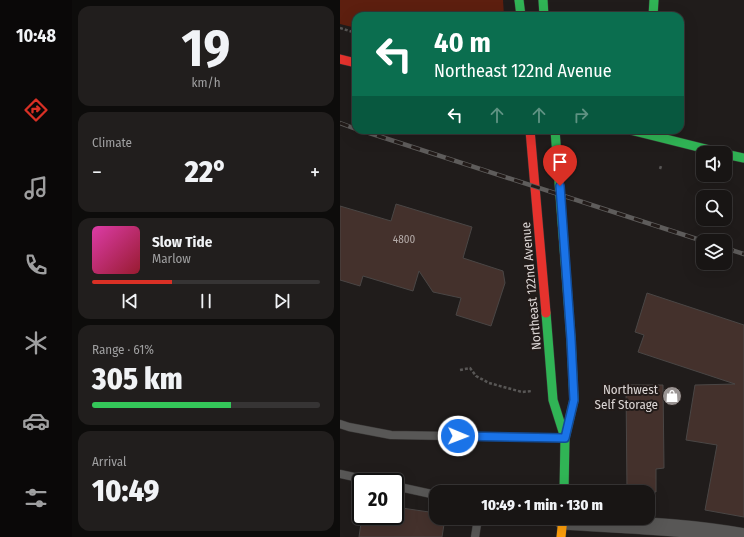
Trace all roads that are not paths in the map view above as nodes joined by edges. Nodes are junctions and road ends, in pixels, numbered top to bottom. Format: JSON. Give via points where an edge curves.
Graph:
{"nodes":[{"id":1,"x":519,"y":0,"type":"edge"},
{"id":2,"x":543,"y":0,"type":"edge"},
{"id":3,"x":654,"y":0,"type":"edge"},
{"id":4,"x":520,"y":12,"type":"edge"},
{"id":5,"x":544,"y":12,"type":"edge"},
{"id":6,"x":653,"y":12,"type":"edge"},
{"id":7,"x":340,"y":59,"type":"edge"},
{"id":8,"x":352,"y":62,"type":"edge"},
{"id":9,"x":530,"y":134,"type":"edge"},
{"id":10,"x":555,"y":134,"type":"edge"},
{"id":11,"x":651,"y":134,"type":"edge"},
{"id":12,"x":696,"y":146,"type":"edge"},
{"id":13,"x":732,"y":155,"type":"edge"},
{"id":14,"x":744,"y":158,"type":"edge"},
{"id":15,"x":340,"y":424,"type":"edge"},
{"id":16,"x":565,"y":438,"type":"junction"},
{"id":17,"x":340,"y":474,"type":"edge"},
{"id":18,"x":352,"y":477,"type":"edge"},
{"id":19,"x":564,"y":485,"type":"edge"},
{"id":20,"x":404,"y":488,"type":"edge"},
{"id":21,"x":429,"y":493,"type":"edge"},
{"id":22,"x":477,"y":525,"type":"edge"},
{"id":23,"x":562,"y":525,"type":"edge"},
{"id":24,"x":667,"y":532,"type":"edge"},
{"id":25,"x":475,"y":537,"type":"edge"},
{"id":26,"x":744,"y":537,"type":"edge"}],
"edges":[{"from":1,"to":4,"type":"main road"},
{"from":2,"to":5,"type":"main road"},
{"from":3,"to":6,"type":"main road"},
{"from":7,"to":8,"type":"main road"},
{"from":9,"to":16,"type":"main road","name":"Northeast 122nd Avenue","via":[[553,400]]},
{"from":10,"to":16,"type":"main road","name":"Northeast 122nd Avenue","via":[[574,400]]},
{"from":11,"to":12,"type":"main road"},
{"from":13,"to":14,"type":"main road"},
{"from":15,"to":16,"type":"lane","via":[[391,435]]},
{"from":16,"to":19,"type":"main road","name":"Northeast 122nd Avenue"},
{"from":17,"to":18,"type":"lane"},
{"from":20,"to":21,"type":"lane"},
{"from":22,"to":25,"type":"lane"},
{"from":23,"to":24,"type":"street"},
{"from":24,"to":26,"type":"street","via":[[719,532]]}]}
